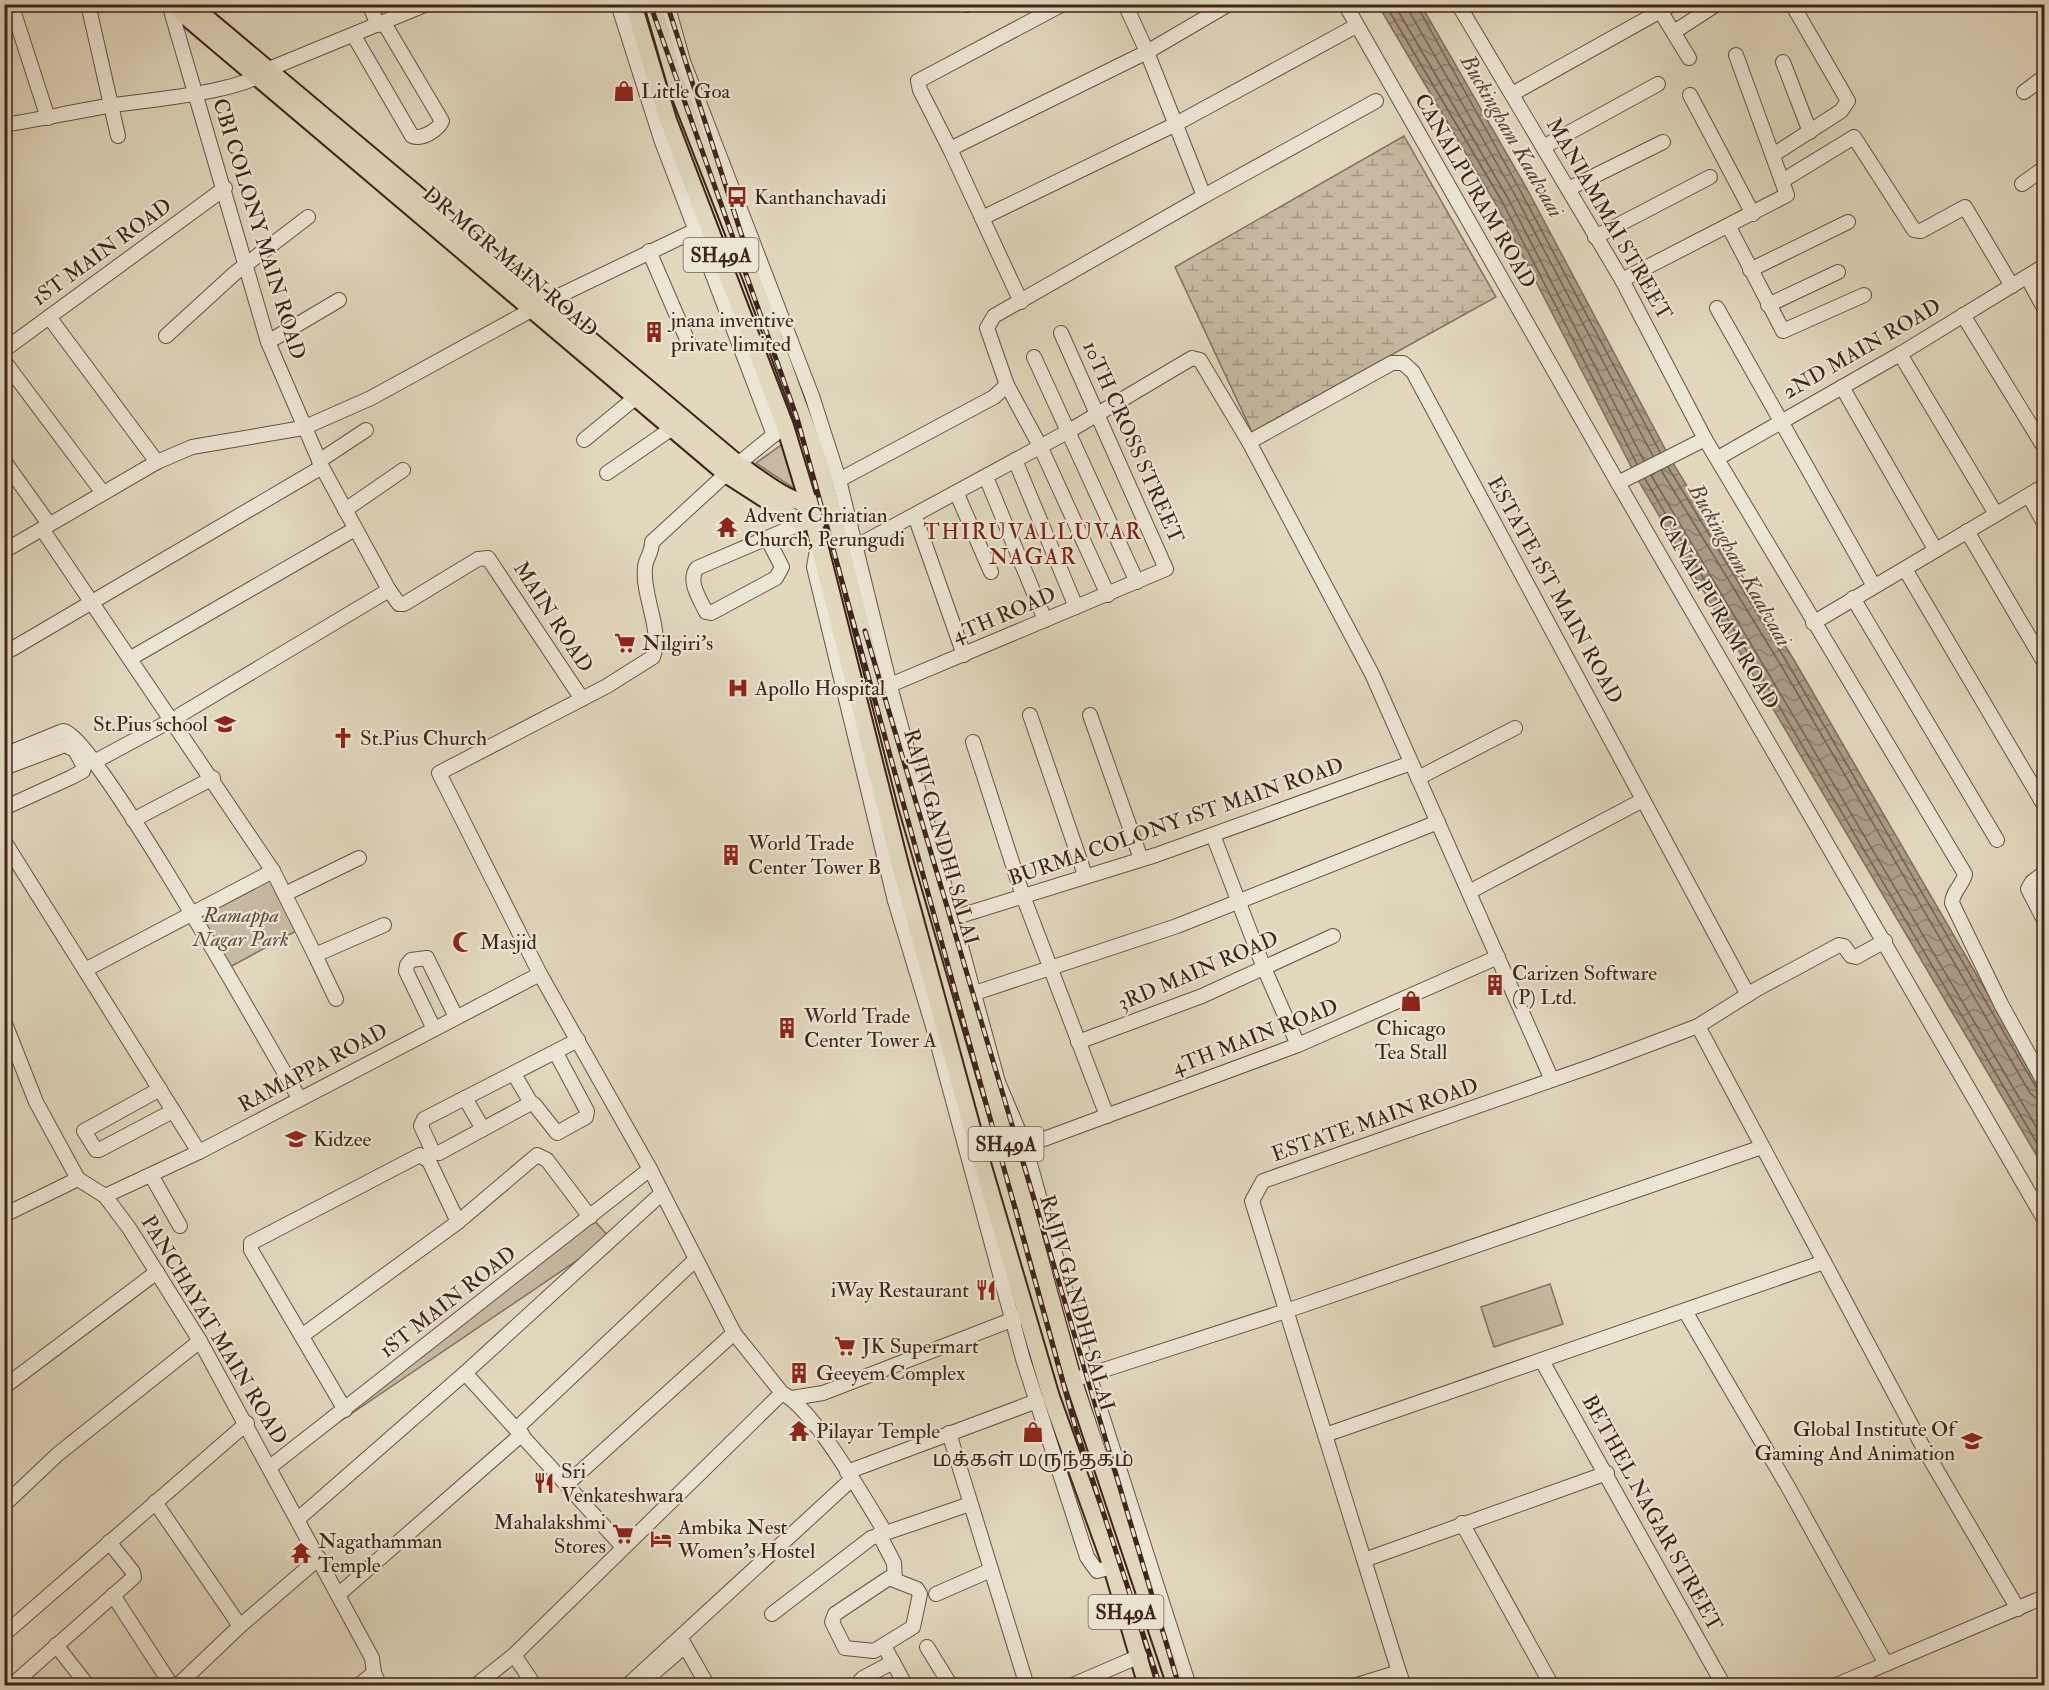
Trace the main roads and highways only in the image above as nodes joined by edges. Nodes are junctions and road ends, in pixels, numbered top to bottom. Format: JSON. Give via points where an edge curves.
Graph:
{"nodes":[{"id":1,"x":170,"y":4,"type":"edge"},
{"id":2,"x":190,"y":4,"type":"edge"},
{"id":3,"x":633,"y":4,"type":"edge"},
{"id":4,"x":653,"y":4,"type":"edge"},
{"id":5,"x":265,"y":74,"type":"junction"},
{"id":6,"x":539,"y":306,"type":"junction"},
{"id":7,"x":732,"y":469,"type":"junction"},
{"id":8,"x":832,"y":508,"type":"junction"},
{"id":9,"x":808,"y":516,"type":"junction"},
{"id":10,"x":967,"y":1014,"type":"junction"},
{"id":11,"x":943,"y":1021,"type":"junction"},
{"id":12,"x":1147,"y":1686,"type":"edge"},
{"id":13,"x":1176,"y":1686,"type":"edge"}],
"edges":[{"from":1,"to":5,"type":"main road","name":"DR MGR MAIN ROAD"},
{"from":2,"to":5,"type":"main road","name":"DR MGR MAIN ROAD"},
{"from":3,"to":9,"type":"main road","name":"RAJIV GANDHI SALAI","number":"SH49A","via":[[668,120]]},
{"from":4,"to":8,"type":"main road","name":"RAJIV GANDHI SALAI","number":"SH49A","via":[[678,87],[819,462]]},
{"from":5,"to":6,"type":"main road","name":"DR MGR MAIN ROAD","via":[[423,221]]},
{"from":6,"to":7,"type":"main road","name":"DR MGR MAIN ROAD"},
{"from":6,"to":7,"type":"main road","name":"DR MGR MAIN ROAD","via":[[671,429]]},
{"from":7,"to":9,"type":"main road","name":"DR MGR MAIN ROAD"},
{"from":8,"to":9,"type":"main road"},
{"from":8,"to":10,"type":"main road","name":"RAJIV GANDHI SALAI","number":"SH49A","via":[[884,688],[907,806]]},
{"from":9,"to":11,"type":"main road","name":"RAJIV GANDHI SALAI","number":"SH49A","via":[[819,539],[859,732]]},
{"from":10,"to":11,"type":"main road"},
{"from":10,"to":13,"type":"main road","name":"RAJIV GANDHI SALAI","number":"SH49A","via":[[990,1075],[1025,1204]]},
{"from":11,"to":12,"type":"main road","name":"RAJIV GANDHI SALAI","number":"SH49A","via":[[1019,1317],[1112,1567]]}]}
